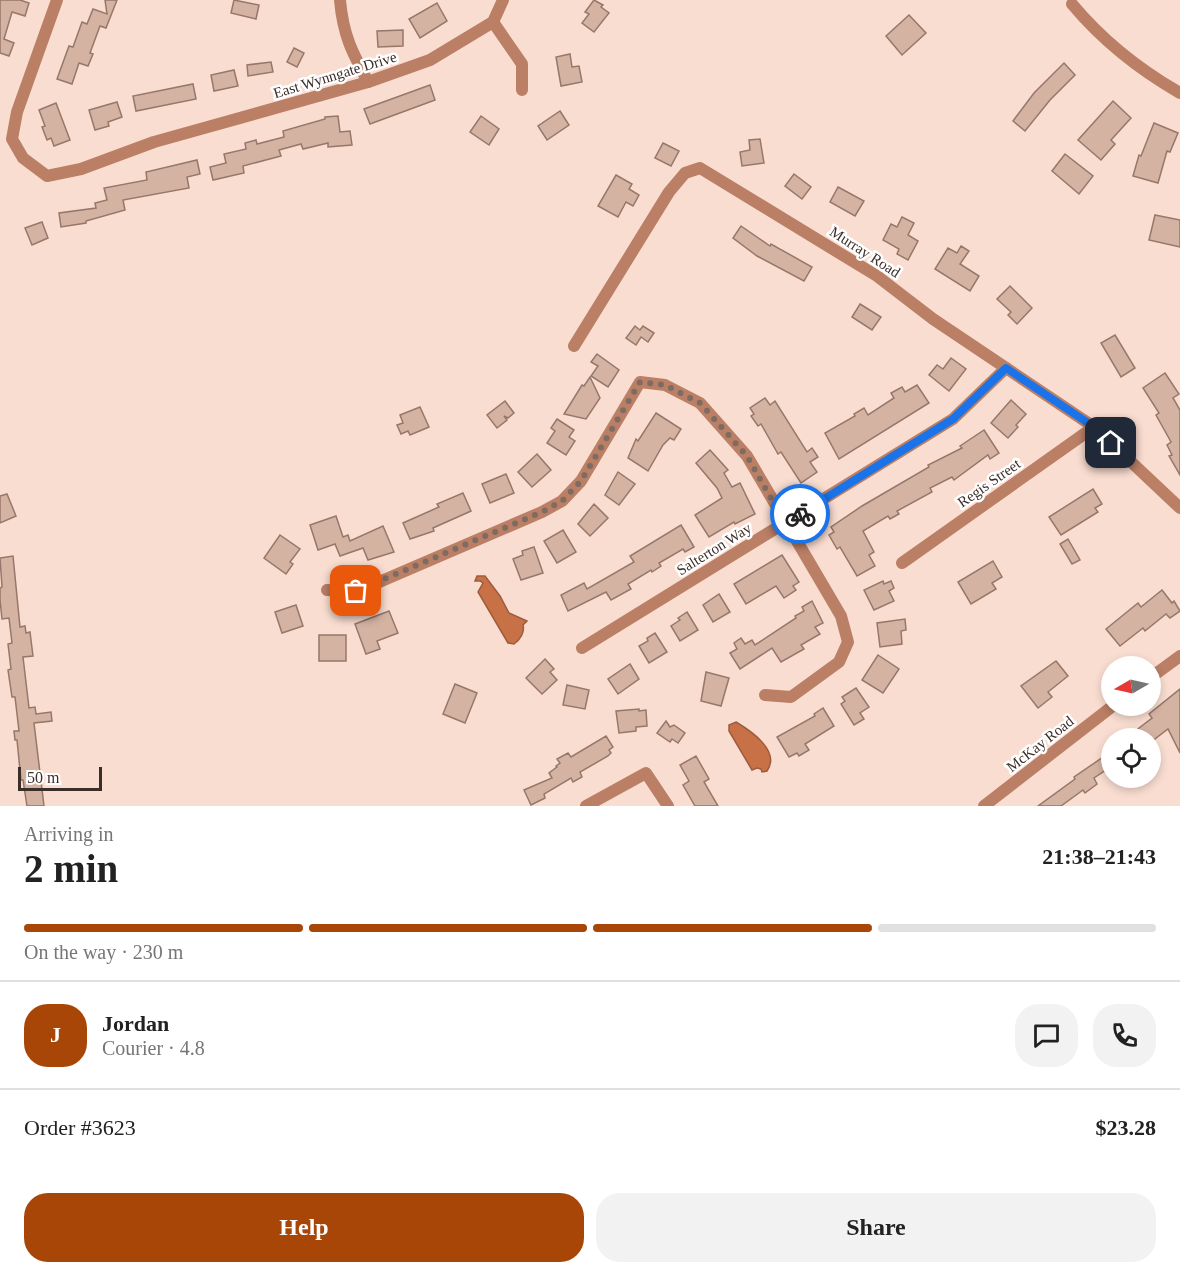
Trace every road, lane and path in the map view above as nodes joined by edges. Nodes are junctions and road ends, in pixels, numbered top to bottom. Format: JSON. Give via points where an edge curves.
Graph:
{"nodes":[{"id":1,"x":57,"y":0,"type":"edge"},
{"id":2,"x":340,"y":0,"type":"edge"},
{"id":3,"x":503,"y":0,"type":"edge"},
{"id":4,"x":1072,"y":4,"type":"dead end"},
{"id":5,"x":493,"y":22,"type":"junction"},
{"id":6,"x":368,"y":82,"type":"junction"},
{"id":7,"x":522,"y":90,"type":"dead end"},
{"id":8,"x":1180,"y":93,"type":"edge"},
{"id":9,"x":574,"y":346,"type":"dead end"},
{"id":10,"x":1006,"y":368,"type":"junction"},
{"id":11,"x":1094,"y":427,"type":"junction"},
{"id":12,"x":1180,"y":507,"type":"edge"},
{"id":13,"x":785,"y":523,"type":"junction"},
{"id":14,"x":902,"y":563,"type":"dead end"},
{"id":15,"x":327,"y":590,"type":"dead end"},
{"id":16,"x":582,"y":648,"type":"dead end"},
{"id":17,"x":1180,"y":656,"type":"edge"},
{"id":18,"x":1161,"y":670,"type":"edge"},
{"id":19,"x":765,"y":695,"type":"dead end"},
{"id":20,"x":1101,"y":715,"type":"edge"},
{"id":21,"x":586,"y":806,"type":"edge"},
{"id":22,"x":668,"y":806,"type":"edge"},
{"id":23,"x":984,"y":806,"type":"edge"}],
"edges":[{"from":1,"to":6,"type":"street","name":"East Wynngate Drive","via":[[16,112],[12,140],[22,158],[47,176]]},
{"from":2,"to":6,"type":"street","via":[[348,46]]},
{"from":3,"to":5,"type":"street"},
{"from":4,"to":8,"type":"street","via":[[1115,47]]},
{"from":5,"to":6,"type":"street","name":"East Wynngate Drive","via":[[430,60]]},
{"from":5,"to":7,"type":"street","via":[[522,64]]},
{"from":9,"to":10,"type":"street","name":"Murray Road","via":[[669,192],[685,173],[700,168],[877,276]]},
{"from":10,"to":11,"type":"street","name":"Murray Road"},
{"from":10,"to":13,"type":"street","name":"Salterton Way","via":[[953,419]]},
{"from":11,"to":12,"type":"street","name":"Murray Road"},
{"from":11,"to":14,"type":"street","name":"Regis Street"},
{"from":13,"to":15,"type":"street","via":[[747,456],[700,403],[665,385],[640,382],[581,481],[562,501],[356,591]]},
{"from":13,"to":16,"type":"street","name":"Salterton Way"},
{"from":13,"to":19,"type":"street","via":[[841,616],[848,642],[839,662],[791,697]]},
{"from":17,"to":18,"type":"street"},
{"from":20,"to":23,"type":"street","name":"McKay Road"},
{"from":21,"to":22,"type":"street","via":[[646,773]]}]}
